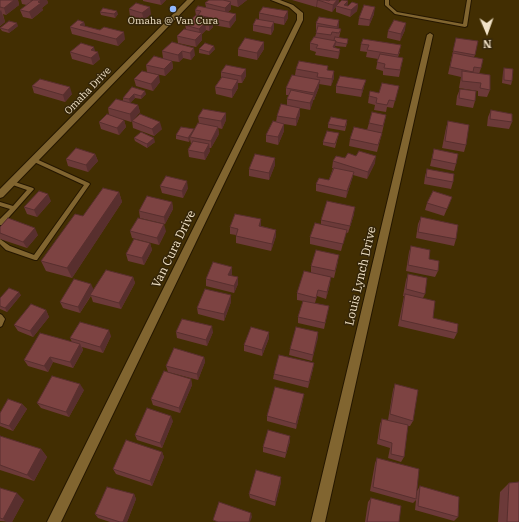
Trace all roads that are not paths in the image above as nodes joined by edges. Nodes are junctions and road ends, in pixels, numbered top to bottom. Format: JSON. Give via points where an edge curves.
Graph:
{"nodes":[{"id":1,"x":191,"y":0,"type":"edge"},
{"id":2,"x":274,"y":0,"type":"edge"},
{"id":3,"x":387,"y":0,"type":"edge"},
{"id":4,"x":469,"y":0,"type":"edge"},
{"id":5,"x":430,"y":35,"type":"dead end"},
{"id":6,"x":34,"y":160,"type":"junction"},
{"id":7,"x":12,"y":183,"type":"junction"},
{"id":8,"x":0,"y":195,"type":"edge"},
{"id":9,"x":0,"y":204,"type":"edge"},
{"id":10,"x":14,"y":208,"type":"junction"},
{"id":11,"x":0,"y":223,"type":"edge"},
{"id":12,"x":0,"y":241,"type":"edge"},
{"id":13,"x":0,"y":317,"type":"edge"},
{"id":14,"x":0,"y":324,"type":"edge"},
{"id":15,"x":54,"y":522,"type":"edge"},
{"id":16,"x":318,"y":522,"type":"edge"}],
"edges":[{"from":1,"to":6,"type":"street","name":"Omaha Drive"},
{"from":2,"to":15,"type":"street","name":"Van Cura Drive","via":[[300,12],[300,20]]},
{"from":3,"to":4,"type":"lane","via":[[387,5],[396,13],[465,26]]},
{"from":5,"to":16,"type":"street","name":"Louis Lynch Drive"},
{"from":6,"to":7,"type":"street","name":"Omaha Drive"},
{"from":6,"to":12,"type":"lane","via":[[87,184],[35,258],[8,248]]},
{"from":7,"to":8,"type":"street","name":"Omaha Drive"},
{"from":7,"to":10,"type":"lane","via":[[31,189]]},
{"from":9,"to":10,"type":"lane"},
{"from":10,"to":11,"type":"lane"},
{"from":13,"to":14,"type":"lane"}]}
